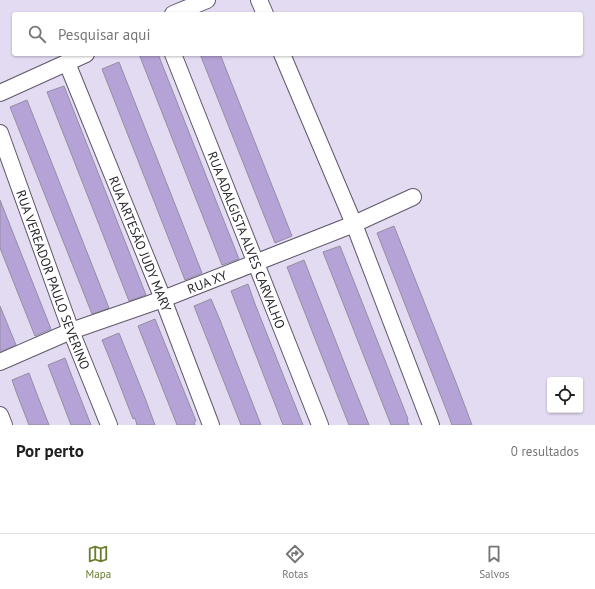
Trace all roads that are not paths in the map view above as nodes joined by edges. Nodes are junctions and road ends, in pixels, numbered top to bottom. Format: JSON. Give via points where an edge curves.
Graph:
{"nodes":[{"id":1,"x":207,"y":0,"type":"edge"},
{"id":2,"x":259,"y":0,"type":"edge"},
{"id":3,"x":178,"y":12,"type":"edge"},
{"id":4,"x":264,"y":12,"type":"edge"},
{"id":5,"x":82,"y":56,"type":"edge"},
{"id":6,"x":174,"y":56,"type":"edge"},
{"id":7,"x":283,"y":56,"type":"edge"},
{"id":8,"x":67,"y":63,"type":"junction"},
{"id":9,"x":0,"y":93,"type":"edge"},
{"id":10,"x":0,"y":133,"type":"edge"},
{"id":11,"x":413,"y":197,"type":"dead end"},
{"id":12,"x":354,"y":224,"type":"junction"},
{"id":13,"x":255,"y":263,"type":"junction"},
{"id":14,"x":163,"y":299,"type":"junction"},
{"id":15,"x":71,"y":332,"type":"junction"},
{"id":16,"x":0,"y":362,"type":"edge"},
{"id":17,"x":0,"y":415,"type":"edge"},
{"id":18,"x":4,"y":425,"type":"edge"},
{"id":19,"x":109,"y":425,"type":"edge"},
{"id":20,"x":211,"y":425,"type":"edge"},
{"id":21,"x":320,"y":425,"type":"edge"},
{"id":22,"x":431,"y":425,"type":"edge"}],
"edges":[{"from":1,"to":3,"type":"street"},
{"from":2,"to":4,"type":"street"},
{"from":5,"to":8,"type":"street"},
{"from":6,"to":13,"type":"street","name":"RUA ADALGISTA ALVES CARVALHO"},
{"from":7,"to":12,"type":"street"},
{"from":8,"to":9,"type":"street"},
{"from":8,"to":14,"type":"street","name":"RUA ARTESÃO JUDY MARY"},
{"from":10,"to":15,"type":"street","name":"RUA VEREADOR PAULO SEVERINO"},
{"from":11,"to":12,"type":"street","name":"RUA XY"},
{"from":12,"to":13,"type":"street","name":"RUA XY"},
{"from":12,"to":22,"type":"street"},
{"from":13,"to":14,"type":"street","name":"RUA XY"},
{"from":13,"to":21,"type":"street","name":"RUA ADALGISTA ALVES CARVALHO"},
{"from":14,"to":15,"type":"street","name":"RUA XY"},
{"from":14,"to":20,"type":"street","name":"RUA ARTESÃO JUDY MARY"},
{"from":15,"to":16,"type":"street","name":"RUA XY"},
{"from":15,"to":19,"type":"street","name":"RUA VEREADOR PAULO SEVERINO"},
{"from":17,"to":18,"type":"street"}]}
